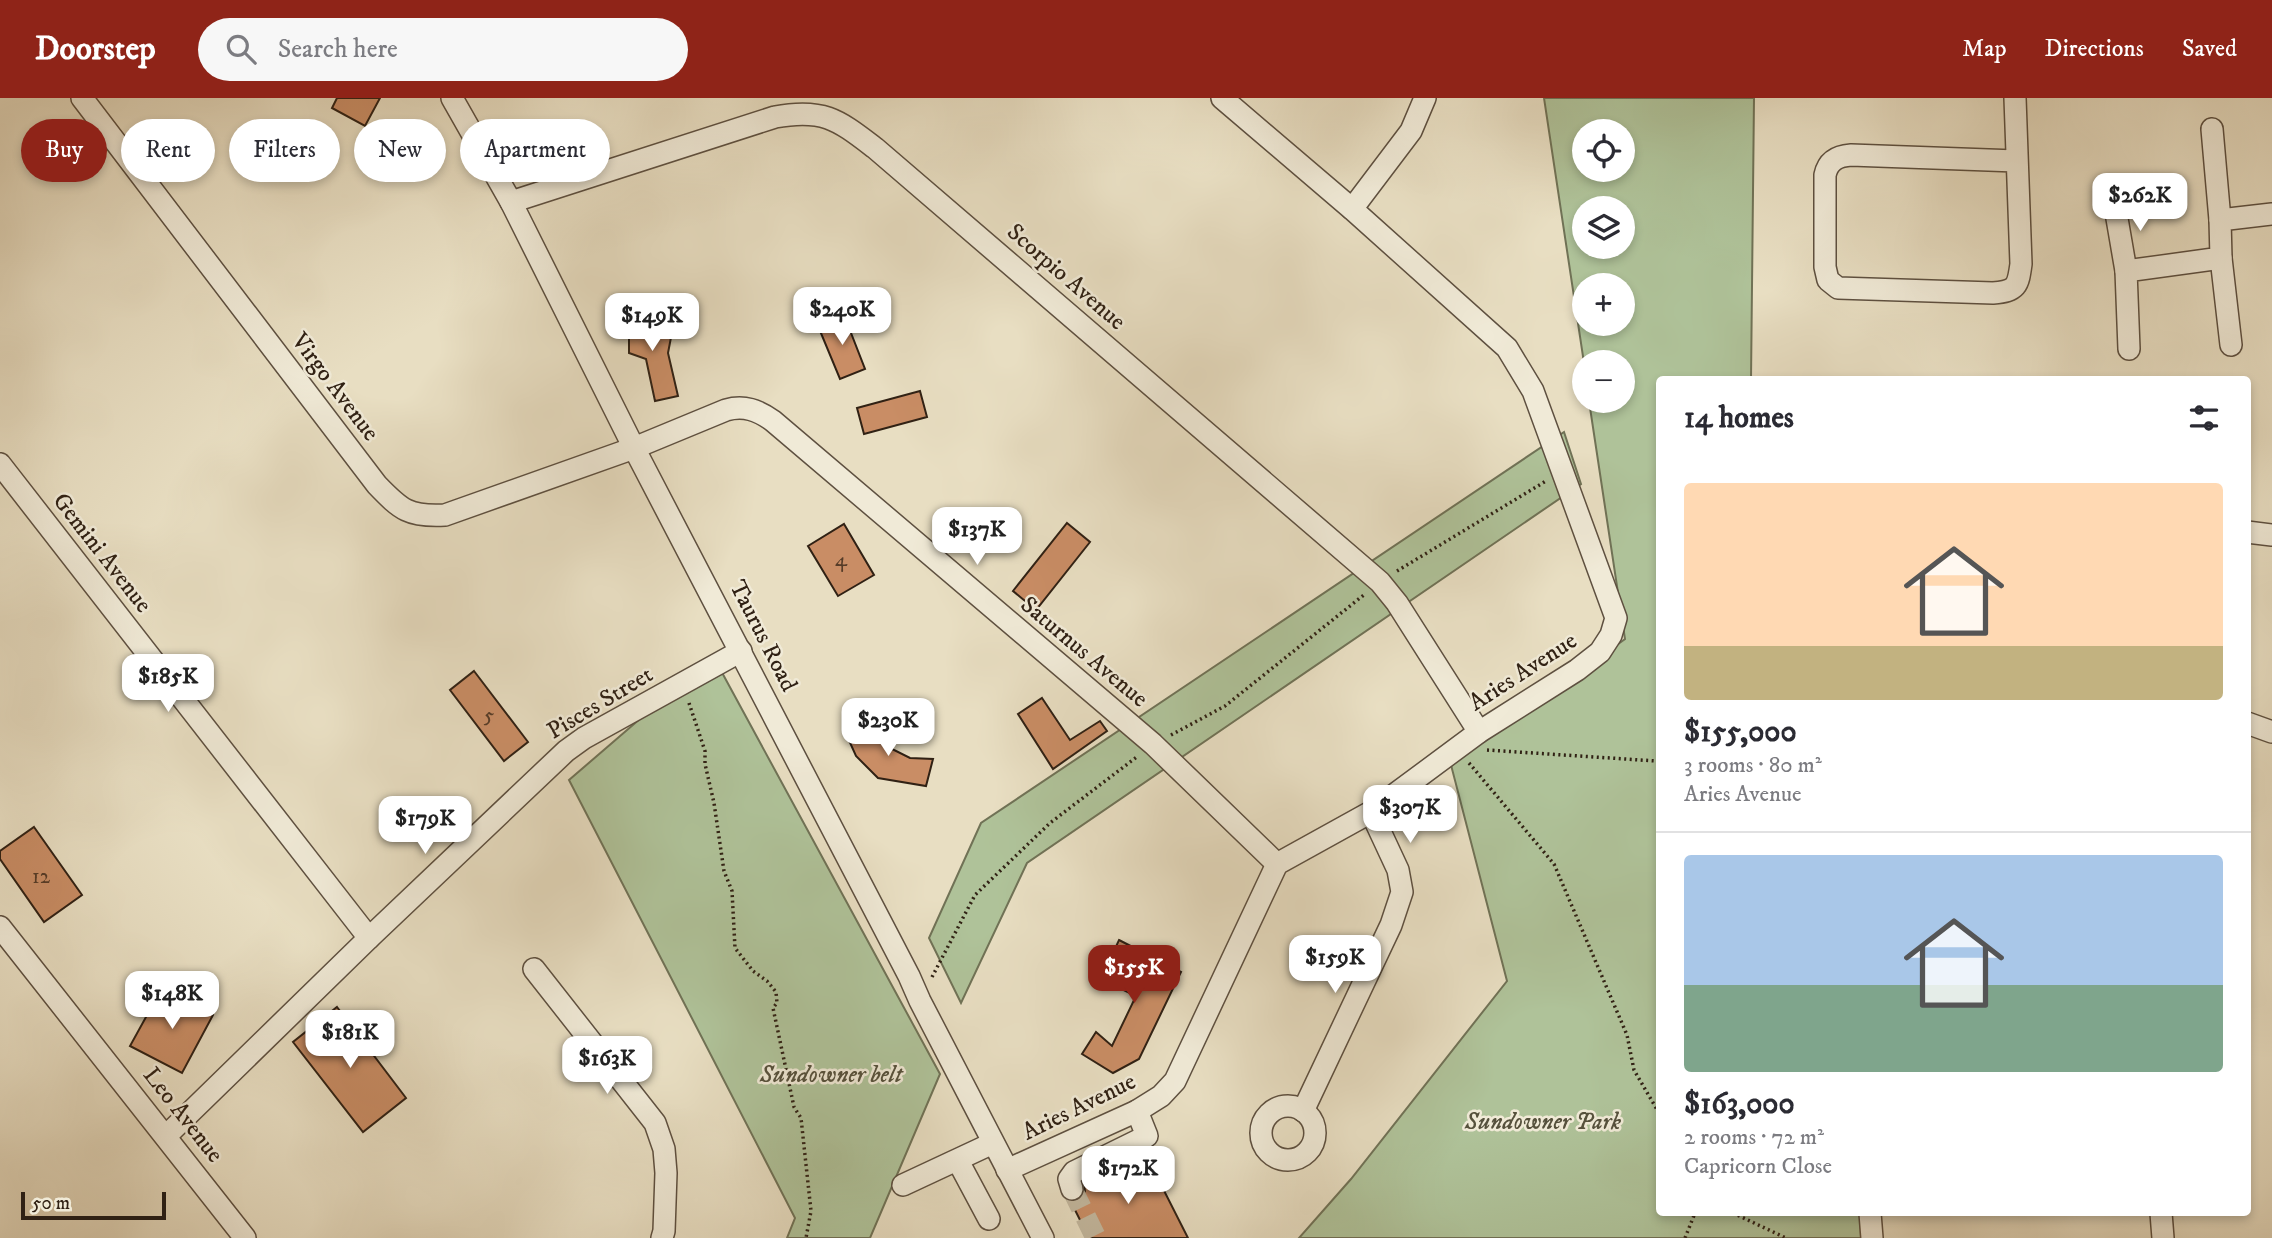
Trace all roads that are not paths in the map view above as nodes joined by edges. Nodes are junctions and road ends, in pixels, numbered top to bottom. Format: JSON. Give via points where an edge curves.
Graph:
{"nodes":[{"id":1,"x":82,"y":98,"type":"edge"},
{"id":2,"x":452,"y":98,"type":"edge"},
{"id":3,"x":1222,"y":98,"type":"edge"},
{"id":4,"x":1424,"y":98,"type":"edge"},
{"id":5,"x":2015,"y":98,"type":"edge"},
{"id":6,"x":2211,"y":129,"type":"dead end"},
{"id":7,"x":2016,"y":161,"type":"junction"},
{"id":8,"x":2114,"y":201,"type":"dead end"},
{"id":9,"x":511,"y":202,"type":"junction"},
{"id":10,"x":1352,"y":209,"type":"junction"},
{"id":11,"x":2272,"y":214,"type":"edge"},
{"id":12,"x":2220,"y":219,"type":"junction"},
{"id":13,"x":2221,"y":258,"type":"junction"},
{"id":14,"x":2126,"y":271,"type":"junction"},
{"id":15,"x":2231,"y":345,"type":"dead end"},
{"id":16,"x":2129,"y":349,"type":"dead end"},
{"id":17,"x":634,"y":448,"type":"junction"},
{"id":18,"x":0,"y":464,"type":"edge"},
{"id":19,"x":2251,"y":532,"type":"edge"},
{"id":20,"x":2272,"y":535,"type":"edge"},
{"id":21,"x":741,"y":651,"type":"junction"},
{"id":22,"x":2251,"y":724,"type":"edge"},
{"id":23,"x":1479,"y":732,"type":"junction"},
{"id":24,"x":2272,"y":732,"type":"edge"},
{"id":25,"x":1371,"y":813,"type":"junction"},
{"id":26,"x":1277,"y":864,"type":"junction"},
{"id":27,"x":0,"y":927,"type":"edge"},
{"id":28,"x":369,"y":939,"type":"junction"},
{"id":29,"x":534,"y":969,"type":"dead end"},
{"id":30,"x":1137,"y":1111,"type":"junction"},
{"id":31,"x":1303,"y":1111,"type":"dead end"},
{"id":32,"x":166,"y":1136,"type":"junction"},
{"id":33,"x":993,"y":1143,"type":"junction"},
{"id":34,"x":958,"y":1160,"type":"junction"},
{"id":35,"x":1007,"y":1170,"type":"junction"},
{"id":36,"x":903,"y":1185,"type":"dead end"},
{"id":37,"x":1072,"y":1189,"type":"dead end"},
{"id":38,"x":1870,"y":1216,"type":"edge"},
{"id":39,"x":2161,"y":1216,"type":"edge"},
{"id":40,"x":989,"y":1219,"type":"dead end"},
{"id":41,"x":245,"y":1238,"type":"edge"},
{"id":42,"x":662,"y":1238,"type":"edge"},
{"id":43,"x":1043,"y":1238,"type":"edge"},
{"id":44,"x":1872,"y":1238,"type":"edge"},
{"id":45,"x":2163,"y":1238,"type":"edge"}],
"edges":[{"from":1,"to":17,"type":"street","name":"Virgo Avenue","via":[[377,485],[403,509],[418,515],[445,515]]},
{"from":2,"to":9,"type":"street","name":"Taurus Road"},
{"from":3,"to":10,"type":"street","name":"Aries Avenue"},
{"from":4,"to":10,"type":"street","via":[[1411,131]]},
{"from":5,"to":7,"type":"street"},
{"from":6,"to":12,"type":"street"},
{"from":7,"to":7,"type":"street","via":[[1837,158],[1825,175],[1828,280],[1838,288],[1862,290],[1993,293],[2013,289],[2021,264]]},
{"from":8,"to":14,"type":"street"},
{"from":9,"to":17,"type":"street","name":"Taurus Road"},
{"from":9,"to":23,"type":"street","name":"Scorpio Avenue","via":[[775,117],[811,113],[842,123],[1380,582]]},
{"from":10,"to":23,"type":"street","name":"Aries Avenue","via":[[1507,348],[1533,391],[1616,618],[1600,652]]},
{"from":11,"to":12,"type":"street"},
{"from":12,"to":13,"type":"street"},
{"from":13,"to":14,"type":"street"},
{"from":13,"to":15,"type":"street"},
{"from":14,"to":16,"type":"street"},
{"from":17,"to":21,"type":"street","name":"Taurus Road"},
{"from":17,"to":26,"type":"street","name":"Saturnus Avenue","via":[[737,407],[765,415],[1153,744]]},
{"from":18,"to":28,"type":"street","name":"Gemini Avenue"},
{"from":19,"to":20,"type":"street"},
{"from":21,"to":28,"type":"street","name":"Pisces Street","via":[[566,751]]},
{"from":21,"to":33,"type":"street","name":"Taurus Road"},
{"from":22,"to":24,"type":"street"},
{"from":23,"to":25,"type":"street","name":"Aries Avenue"},
{"from":25,"to":26,"type":"street","name":"Aries Avenue"},
{"from":25,"to":31,"type":"street","via":[[1398,870],[1402,892],[1391,925]]},
{"from":26,"to":30,"type":"street","name":"Aries Avenue","via":[[1175,1081]]},
{"from":27,"to":32,"type":"street","name":"Leo Avenue"},
{"from":28,"to":32,"type":"street","name":"Pisces Street"},
{"from":29,"to":42,"type":"street","via":[[655,1123],[666,1173]]},
{"from":30,"to":35,"type":"street","name":"Aries Avenue"},
{"from":30,"to":37,"type":"street","via":[[1147,1136],[1074,1172],[1069,1180]]},
{"from":32,"to":41,"type":"street","name":"Leo Avenue"},
{"from":33,"to":34,"type":"street"},
{"from":33,"to":35,"type":"street","name":"Taurus Road"},
{"from":34,"to":36,"type":"street"},
{"from":34,"to":40,"type":"street"},
{"from":35,"to":43,"type":"street","name":"Taurus Road"},
{"from":38,"to":44,"type":"street"},
{"from":39,"to":45,"type":"street"}]}
